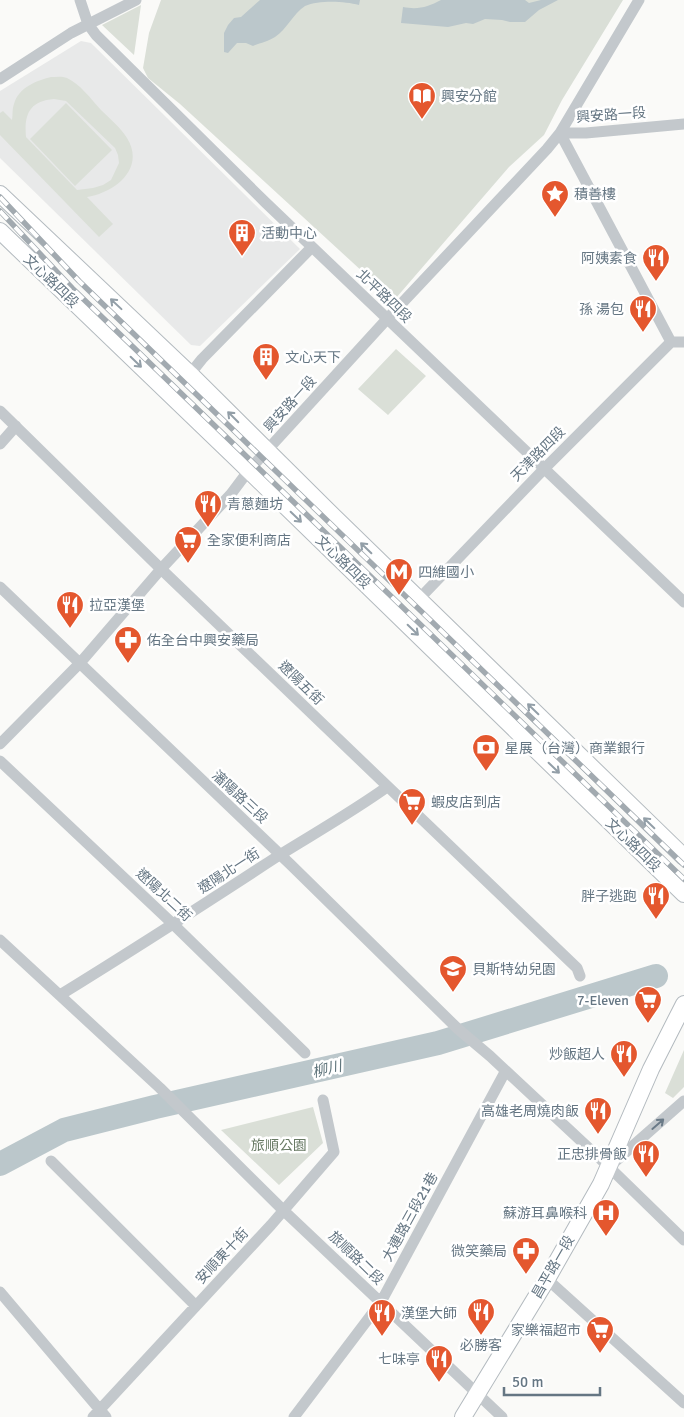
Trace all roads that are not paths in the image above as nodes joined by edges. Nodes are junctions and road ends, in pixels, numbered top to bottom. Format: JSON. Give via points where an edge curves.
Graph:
{"nodes":[{"id":1,"x":80,"y":0,"type":"edge"},
{"id":2,"x":136,"y":0,"type":"edge"},
{"id":3,"x":639,"y":0,"type":"edge"},
{"id":4,"x":88,"y":24,"type":"junction"},
{"id":5,"x":0,"y":79,"type":"edge"},
{"id":6,"x":684,"y":124,"type":"edge"},
{"id":7,"x":560,"y":133,"type":"junction"},
{"id":8,"x":0,"y":194,"type":"edge"},
{"id":9,"x":0,"y":231,"type":"edge"},
{"id":10,"x":312,"y":248,"type":"junction"},
{"id":11,"x":387,"y":319,"type":"junction"},
{"id":12,"x":671,"y":342,"type":"junction"},
{"id":13,"x":684,"y":342,"type":"edge"},
{"id":14,"x":190,"y":374,"type":"junction"},
{"id":15,"x":0,"y":411,"type":"edge"},
{"id":16,"x":16,"y":426,"type":"junction"},
{"id":17,"x":0,"y":444,"type":"edge"},
{"id":18,"x":268,"y":452,"type":"junction"},
{"id":19,"x":544,"y":468,"type":"junction"},
{"id":20,"x":249,"y":470,"type":"junction"},
{"id":21,"x":161,"y":569,"type":"junction"},
{"id":22,"x":0,"y":587,"type":"edge"},
{"id":23,"x":419,"y":600,"type":"junction"},
{"id":24,"x":684,"y":602,"type":"edge"},
{"id":25,"x":80,"y":663,"type":"junction"},
{"id":26,"x":0,"y":744,"type":"edge"},
{"id":27,"x":0,"y":761,"type":"edge"},
{"id":28,"x":388,"y":787,"type":"junction"},
{"id":29,"x":280,"y":855,"type":"junction"},
{"id":30,"x":684,"y":857,"type":"edge"},
{"id":31,"x":684,"y":894,"type":"edge"},
{"id":32,"x":174,"y":925,"type":"junction"},
{"id":33,"x":0,"y":940,"type":"edge"},
{"id":34,"x":580,"y":976,"type":"dead end"},
{"id":35,"x":60,"y":995,"type":"junction"},
{"id":36,"x":684,"y":1004,"type":"edge"},
{"id":37,"x":305,"y":1053,"type":"dead end"},
{"id":38,"x":505,"y":1072,"type":"junction"},
{"id":39,"x":322,"y":1100,"type":"dead end"},
{"id":40,"x":682,"y":1103,"type":"edge"},
{"id":41,"x":51,"y":1160,"type":"dead end"},
{"id":42,"x":609,"y":1167,"type":"junction"},
{"id":43,"x":283,"y":1210,"type":"junction"},
{"id":44,"x":684,"y":1240,"type":"edge"},
{"id":45,"x":547,"y":1279,"type":"junction"},
{"id":46,"x":0,"y":1292,"type":"edge"},
{"id":47,"x":381,"y":1302,"type":"junction"},
{"id":48,"x":196,"y":1306,"type":"junction"},
{"id":49,"x":478,"y":1393,"type":"junction"},
{"id":50,"x":684,"y":1403,"type":"edge"},
{"id":51,"x":100,"y":1414,"type":"edge"},
{"id":52,"x":294,"y":1417,"type":"edge"},
{"id":53,"x":464,"y":1417,"type":"edge"},
{"id":54,"x":502,"y":1417,"type":"edge"}],
"edges":[{"from":1,"to":4,"type":"street","name":"北平路四段"},
{"from":2,"to":4,"type":"street"},
{"from":3,"to":7,"type":"street"},
{"from":4,"to":5,"type":"street"},
{"from":4,"to":10,"type":"street","name":"北平路四段"},
{"from":6,"to":7,"type":"street","name":"興安路一段"},
{"from":7,"to":11,"type":"street","name":"興安路一段"},
{"from":7,"to":12,"type":"street"},
{"from":14,"to":8,"type":"main road","name":"文心路四段","one_way":true},
{"from":9,"to":20,"type":"main road","name":"文心路四段","one_way":true},
{"from":10,"to":11,"type":"street","name":"北平路四段"},
{"from":10,"to":14,"type":"street"},
{"from":11,"to":18,"type":"street","name":"興安路一段"},
{"from":11,"to":19,"type":"street","name":"北平路四段"},
{"from":12,"to":13,"type":"street"},
{"from":12,"to":19,"type":"street","name":"天津路四段"},
{"from":18,"to":14,"type":"main road","name":"文心路四段","one_way":true},
{"from":15,"to":16,"type":"street","name":"遼陽五街"},
{"from":16,"to":17,"type":"street"},
{"from":16,"to":21,"type":"street","name":"遼陽五街"},
{"from":18,"to":20,"type":"street","name":"興安路一段"},
{"from":23,"to":18,"type":"main road","name":"文心路四段","one_way":true},
{"from":19,"to":23,"type":"street","name":"天津路四段"},
{"from":19,"to":24,"type":"street","name":"北平路四段"},
{"from":20,"to":21,"type":"street","name":"興安路一段"},
{"from":20,"to":31,"type":"main road","name":"文心路四段","one_way":true},
{"from":21,"to":25,"type":"street","name":"興安路一段"},
{"from":21,"to":28,"type":"street","name":"遼陽五街"},
{"from":22,"to":25,"type":"street","name":"瀋陽路三段"},
{"from":30,"to":23,"type":"main road","name":"文心路四段","one_way":true},
{"from":25,"to":26,"type":"street","name":"興安路一段"},
{"from":25,"to":29,"type":"street","name":"瀋陽路三段"},
{"from":27,"to":32,"type":"street","name":"遼陽北二街"},
{"from":28,"to":29,"type":"street","name":"遼陽北一街"},
{"from":28,"to":34,"type":"street","name":"遼陽五街","via":[[577,968]]},
{"from":29,"to":32,"type":"street","name":"遼陽北一街"},
{"from":29,"to":38,"type":"street","name":"瀋陽路三段"},
{"from":32,"to":35,"type":"street","name":"遼陽北一街"},
{"from":32,"to":37,"type":"street","name":"遼陽北二街"},
{"from":33,"to":35,"type":"street"},
{"from":35,"to":43,"type":"street","name":"旅順路二段"},
{"from":36,"to":42,"type":"main road","name":"昌平路一段"},
{"from":38,"to":42,"type":"street"},
{"from":38,"to":47,"type":"street","name":"大連路三段21巷"},
{"from":39,"to":43,"type":"street","name":"安順東十街","via":[[334,1152]]},
{"from":42,"to":40,"type":"street","one_way":true},
{"from":41,"to":48,"type":"street"},
{"from":42,"to":44,"type":"street"},
{"from":42,"to":45,"type":"main road","name":"昌平路一段"},
{"from":43,"to":47,"type":"street","name":"旅順路二段"},
{"from":43,"to":48,"type":"street","name":"安順東十街"},
{"from":45,"to":49,"type":"main road","name":"昌平路一段"},
{"from":45,"to":50,"type":"street"},
{"from":46,"to":51,"type":"street"},
{"from":47,"to":49,"type":"street","name":"旅順路二段"},
{"from":47,"to":52,"type":"street","name":"大連路三段21巷"},
{"from":48,"to":51,"type":"street","name":"安順東十街"},
{"from":49,"to":53,"type":"main road","name":"昌平路一段"},
{"from":49,"to":54,"type":"street","name":"旅順路二段"}]}
